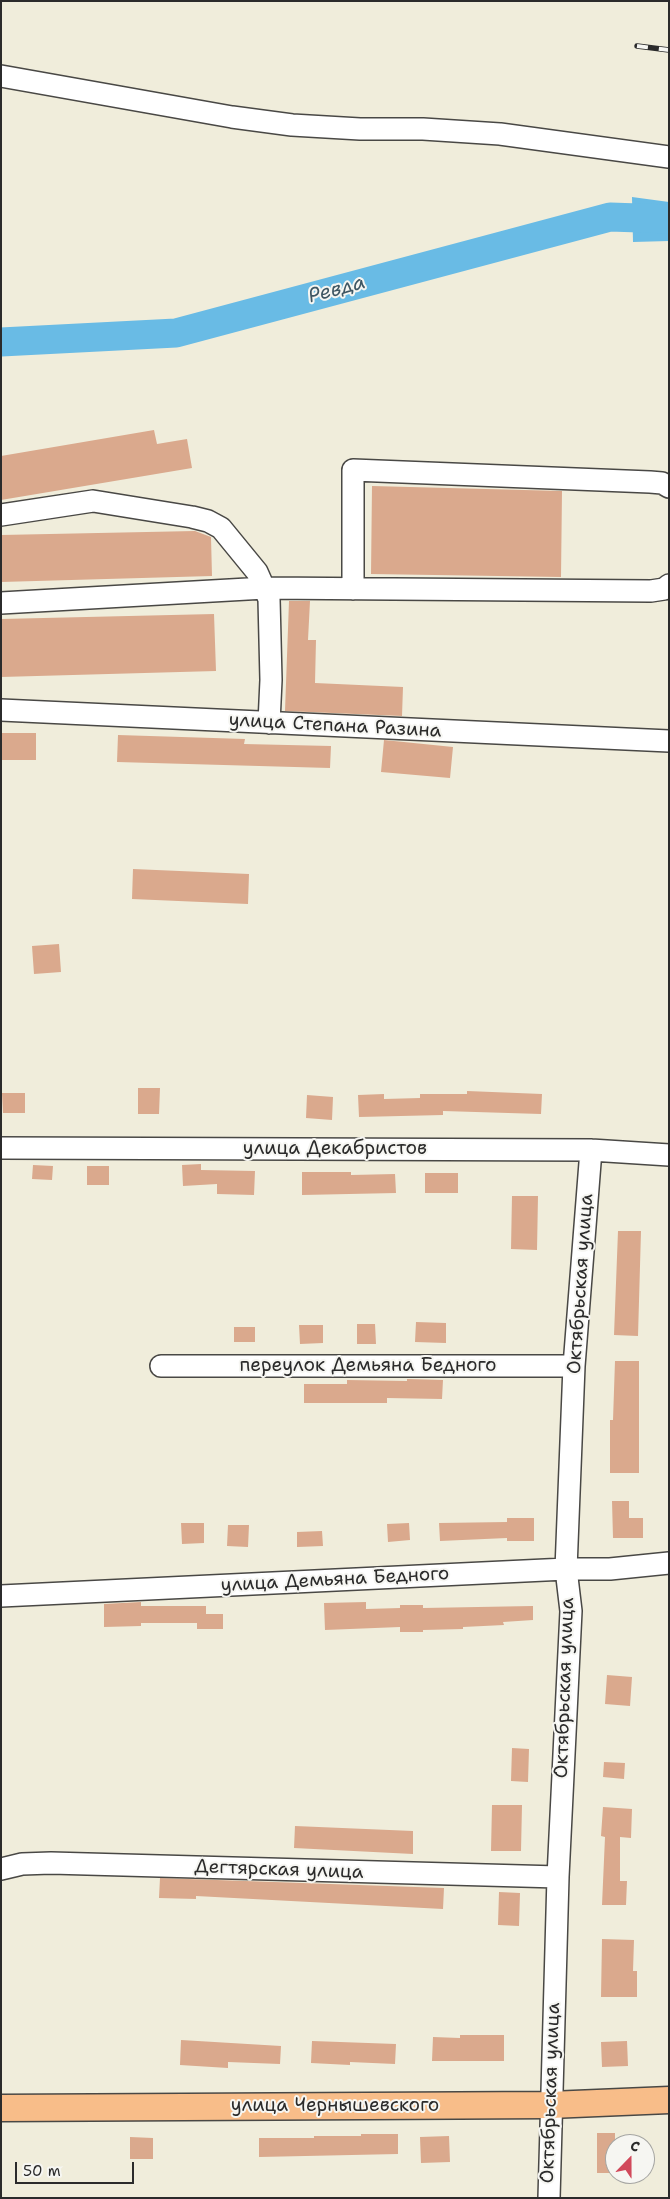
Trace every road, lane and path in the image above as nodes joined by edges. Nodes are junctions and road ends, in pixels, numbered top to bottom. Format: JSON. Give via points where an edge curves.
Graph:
{"nodes":[{"id":1,"x":1,"y":76,"type":"edge"},
{"id":2,"x":669,"y":157,"type":"edge"},
{"id":3,"x":669,"y":487,"type":"edge"},
{"id":4,"x":1,"y":514,"type":"edge"},
{"id":5,"x":669,"y":585,"type":"edge"},
{"id":6,"x":265,"y":588,"type":"junction"},
{"id":7,"x":353,"y":589,"type":"junction"},
{"id":8,"x":1,"y":603,"type":"edge"},
{"id":9,"x":1,"y":710,"type":"edge"},
{"id":10,"x":269,"y":723,"type":"junction"},
{"id":11,"x":669,"y":741,"type":"edge"},
{"id":12,"x":1,"y":1148,"type":"edge"},
{"id":13,"x":591,"y":1150,"type":"junction"},
{"id":14,"x":669,"y":1155,"type":"edge"},
{"id":15,"x":161,"y":1366,"type":"dead end"},
{"id":16,"x":574,"y":1366,"type":"junction"},
{"id":17,"x":669,"y":1563,"type":"edge"},
{"id":18,"x":566,"y":1569,"type":"junction"},
{"id":19,"x":1,"y":1596,"type":"edge"},
{"id":20,"x":1,"y":1869,"type":"edge"},
{"id":21,"x":558,"y":1877,"type":"junction"},
{"id":22,"x":669,"y":2100,"type":"edge"},
{"id":23,"x":550,"y":2105,"type":"junction"},
{"id":24,"x":1,"y":2108,"type":"edge"},
{"id":25,"x":549,"y":2198,"type":"edge"}],
"edges":[{"from":1,"to":2,"type":"street","via":[[292,125],[500,134]]},
{"from":3,"to":7,"type":"street","via":[[650,482],[353,470]]},
{"from":4,"to":6,"type":"street","via":[[93,501],[208,521],[221,528],[232,540]]},
{"from":5,"to":7,"type":"street","via":[[651,591]]},
{"from":6,"to":7,"type":"street"},
{"from":6,"to":8,"type":"street"},
{"from":6,"to":10,"type":"street","via":[[270,614]]},
{"from":9,"to":10,"type":"street","name":"улица Степана Разина"},
{"from":10,"to":11,"type":"street","name":"улица Степана Разина"},
{"from":12,"to":13,"type":"street","name":"улица Декабристов"},
{"from":13,"to":14,"type":"street","name":"улица Декабристов"},
{"from":13,"to":16,"type":"street","name":"Октябрьская улица"},
{"from":15,"to":16,"type":"street","name":"переулок Демьяна Бедного"},
{"from":16,"to":18,"type":"street","name":"Октябрьская улица"},
{"from":17,"to":18,"type":"street","name":"улица Демьяна Бедного","via":[[610,1569]]},
{"from":18,"to":19,"type":"street","name":"улица Демьяна Бедного"},
{"from":18,"to":21,"type":"street","name":"Октябрьская улица","via":[[570,1611]]},
{"from":20,"to":21,"type":"street","name":"Дегтярская улица","via":[[51,1863]]},
{"from":21,"to":23,"type":"street","name":"Октябрьская улица"},
{"from":22,"to":23,"type":"main road","name":"улица Чернышевского"},
{"from":23,"to":24,"type":"main road","name":"улица Чернышевского"},
{"from":23,"to":25,"type":"street","name":"Октябрьская улица"}]}
